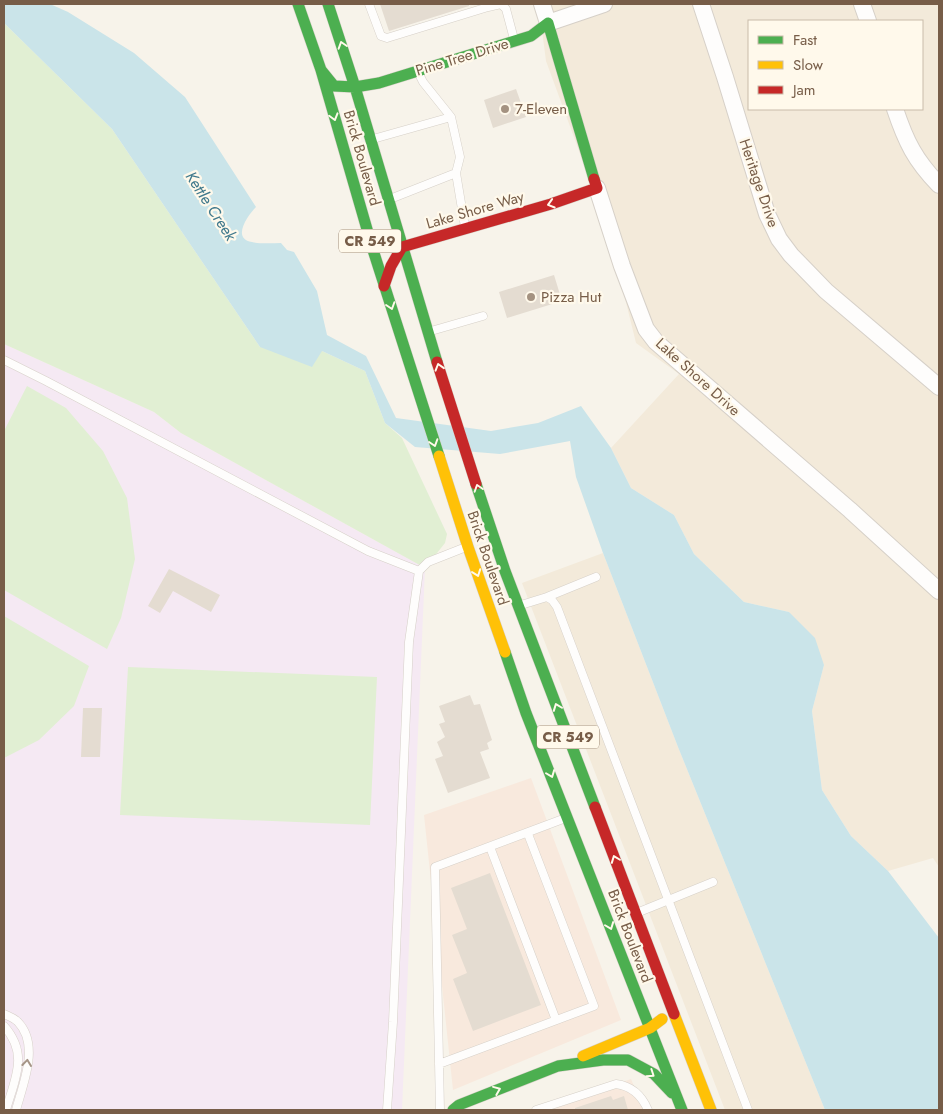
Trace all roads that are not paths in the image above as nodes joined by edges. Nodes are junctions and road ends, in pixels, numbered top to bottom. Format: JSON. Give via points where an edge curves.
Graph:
{"nodes":[{"id":1,"x":298,"y":4,"type":"edge"},
{"id":2,"x":328,"y":4,"type":"edge"},
{"id":3,"x":369,"y":4,"type":"edge"},
{"id":4,"x":542,"y":4,"type":"edge"},
{"id":5,"x":604,"y":4,"type":"edge"},
{"id":6,"x":701,"y":4,"type":"edge"},
{"id":7,"x":862,"y":4,"type":"edge"},
{"id":8,"x":868,"y":20,"type":"edge"},
{"id":9,"x":548,"y":23,"type":"junction"},
{"id":10,"x":515,"y":41,"type":"junction"},
{"id":11,"x":321,"y":70,"type":"junction"},
{"id":12,"x":418,"y":71,"type":"junction"},
{"id":13,"x":355,"y":87,"type":"junction"},
{"id":14,"x":895,"y":110,"type":"edge"},
{"id":15,"x":451,"y":117,"type":"junction"},
{"id":16,"x":371,"y":140,"type":"junction"},
{"id":17,"x":456,"y":173,"type":"junction"},
{"id":18,"x":939,"y":185,"type":"edge"},
{"id":19,"x":597,"y":188,"type":"junction"},
{"id":20,"x":388,"y":200,"type":"junction"},
{"id":21,"x":465,"y":229,"type":"junction"},
{"id":22,"x":402,"y":247,"type":"junction"},
{"id":23,"x":384,"y":286,"type":"junction"},
{"id":24,"x":483,"y":316,"type":"dead end"},
{"id":25,"x":429,"y":332,"type":"junction"},
{"id":26,"x":4,"y":360,"type":"edge"},
{"id":27,"x":939,"y":387,"type":"edge"},
{"id":28,"x":468,"y":547,"type":"junction"},
{"id":29,"x":419,"y":571,"type":"junction"},
{"id":30,"x":596,"y":577,"type":"dead end"},
{"id":31,"x":939,"y":591,"type":"edge"},
{"id":32,"x":547,"y":597,"type":"junction"},
{"id":33,"x":519,"y":606,"type":"junction"},
{"id":34,"x":568,"y":818,"type":"junction"},
{"id":35,"x":528,"y":834,"type":"junction"},
{"id":36,"x":490,"y":847,"type":"junction"},
{"id":37,"x":713,"y":882,"type":"dead end"},
{"id":38,"x":668,"y":900,"type":"junction"},
{"id":39,"x":636,"y":914,"type":"junction"},
{"id":40,"x":670,"y":1002,"type":"junction"},
{"id":41,"x":4,"y":1014,"type":"edge"},
{"id":42,"x":556,"y":1020,"type":"junction"},
{"id":43,"x":4,"y":1026,"type":"edge"},
{"id":44,"x":650,"y":1028,"type":"junction"},
{"id":45,"x":439,"y":1064,"type":"junction"},
{"id":46,"x":558,"y":1066,"type":"junction"},
{"id":47,"x":680,"y":1105,"type":"edge"},
{"id":48,"x":7,"y":1110,"type":"edge"},
{"id":49,"x":16,"y":1110,"type":"edge"},
{"id":50,"x":387,"y":1110,"type":"edge"},
{"id":51,"x":440,"y":1110,"type":"edge"},
{"id":52,"x":453,"y":1110,"type":"edge"},
{"id":53,"x":536,"y":1110,"type":"edge"},
{"id":54,"x":648,"y":1110,"type":"edge"},
{"id":55,"x":711,"y":1110,"type":"edge"},
{"id":56,"x":748,"y":1110,"type":"edge"}],
"edges":[{"from":1,"to":11,"type":"main road","name":"Brick Boulevard","number":"CR 549"},
{"from":13,"to":2,"type":"main road","name":"Brick Boulevard","number":"CR 549","one_way":true},
{"from":3,"to":10,"type":"lane","via":[[380,36],[387,38],[501,4],[506,8]]},
{"from":4,"to":9,"type":"street","name":"Lake Shore Drive"},
{"from":5,"to":9,"type":"street","name":"Pine Tree Drive"},
{"from":6,"to":27,"type":"street","name":"Heritage Drive","via":[[767,214],[779,239],[790,255],[826,291]]},
{"from":7,"to":8,"type":"street"},
{"from":9,"to":10,"type":"main road","name":"Pine Tree Drive","via":[[531,36]]},
{"from":9,"to":19,"type":"main road","name":"Lake Shore Drive"},
{"from":10,"to":12,"type":"main road","name":"Pine Tree Drive"},
{"from":11,"to":13,"type":"main road","name":"Pine Tree Drive","via":[[334,86]]},
{"from":11,"to":23,"type":"main road","name":"Brick Boulevard","number":"CR 549","one_way":true},
{"from":12,"to":13,"type":"main road","name":"Pine Tree Drive"},
{"from":12,"to":15,"type":"lane"},
{"from":13,"to":16,"type":"main road","name":"Brick Boulevard","number":"CR 549"},
{"from":14,"to":18,"type":"street","via":[[913,152]]},
{"from":15,"to":16,"type":"lane"},
{"from":15,"to":17,"type":"lane","via":[[460,157]]},
{"from":16,"to":20,"type":"main road","name":"Brick Boulevard","number":"CR 549"},
{"from":17,"to":20,"type":"lane"},
{"from":17,"to":21,"type":"lane"},
{"from":19,"to":21,"type":"main road","name":"Lake Shore Way","one_way":true},
{"from":19,"to":31,"type":"street","name":"Lake Shore Drive","via":[[622,266],[646,328],[656,342]]},
{"from":20,"to":22,"type":"main road","name":"Brick Boulevard","number":"CR 549"},
{"from":21,"to":22,"type":"main road","name":"Lake Shore Way"},
{"from":22,"to":23,"type":"main road"},
{"from":22,"to":25,"type":"main road","name":"Brick Boulevard","number":"CR 549"},
{"from":23,"to":28,"type":"main road","name":"Brick Boulevard","number":"CR 549","one_way":true},
{"from":24,"to":25,"type":"lane"},
{"from":33,"to":25,"type":"main road","name":"Brick Boulevard","number":"CR 549","one_way":true,"via":[[471,469]]},
{"from":26,"to":29,"type":"lane","via":[[368,551]]},
{"from":28,"to":29,"type":"lane","via":[[428,562]]},
{"from":28,"to":34,"type":"main road","name":"Brick Boulevard","number":"CR 549","one_way":true,"via":[[526,713]]},
{"from":29,"to":50,"type":"lane","via":[[409,642]]},
{"from":30,"to":32,"type":"lane"},
{"from":32,"to":33,"type":"lane"},
{"from":32,"to":38,"type":"lane","via":[[557,607]]},
{"from":39,"to":33,"type":"main road","name":"Brick Boulevard","number":"CR 549","one_way":true},
{"from":34,"to":35,"type":"lane"},
{"from":34,"to":44,"type":"main road","name":"Brick Boulevard","number":"CR 549","one_way":true},
{"from":35,"to":36,"type":"lane"},
{"from":35,"to":42,"type":"lane","via":[[594,1006]]},
{"from":36,"to":42,"type":"lane"},
{"from":36,"to":45,"type":"lane","via":[[435,867]]},
{"from":37,"to":38,"type":"lane"},
{"from":38,"to":39,"type":"lane"},
{"from":38,"to":56,"type":"lane"},
{"from":39,"to":40,"type":"main road","name":"Brick Boulevard","number":"CR 549"},
{"from":40,"to":44,"type":"main road","via":[[663,1018]]},
{"from":40,"to":55,"type":"main road","name":"Brick Boulevard","number":"CR 549"},
{"from":49,"to":41,"type":"lane","one_way":true,"via":[[26,1072],[28,1043],[17,1020]]},
{"from":42,"to":45,"type":"lane"},
{"from":43,"to":48,"type":"lane","via":[[19,1053]]},
{"from":44,"to":46,"type":"main road"},
{"from":44,"to":47,"type":"main road","name":"Brick Boulevard","number":"CR 549"},
{"from":45,"to":51,"type":"lane"},
{"from":46,"to":47,"type":"main road","one_way":true,"via":[[628,1060],[654,1074]]},
{"from":52,"to":46,"type":"main road","one_way":true},
{"from":53,"to":54,"type":"lane","via":[[616,1084],[635,1091]]}]}
